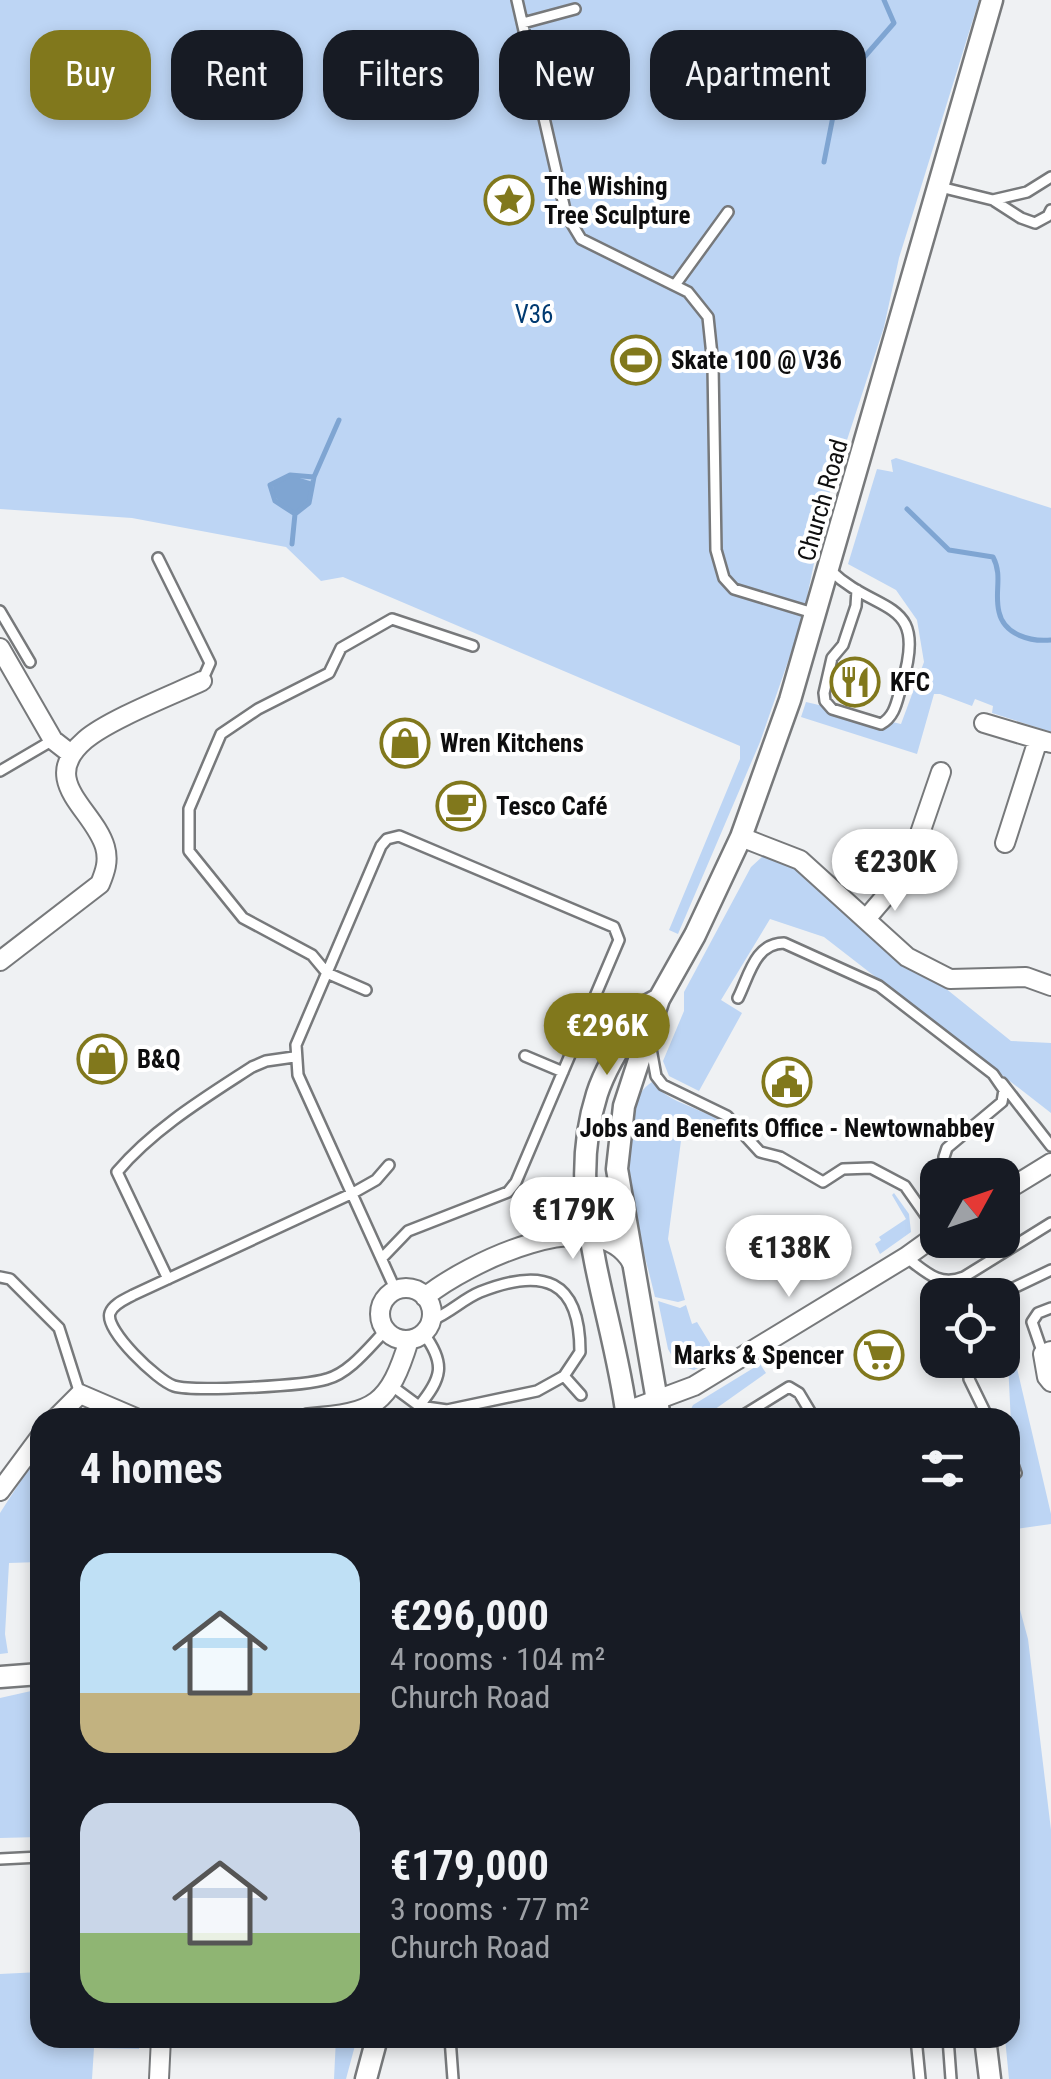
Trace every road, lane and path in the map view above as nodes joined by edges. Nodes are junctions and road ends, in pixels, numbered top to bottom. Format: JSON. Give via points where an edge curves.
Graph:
{"nodes":[{"id":1,"x":517,"y":0,"type":"edge"},
{"id":2,"x":992,"y":0,"type":"edge"},
{"id":3,"x":575,"y":9,"type":"dead end"},
{"id":4,"x":523,"y":23,"type":"junction"},
{"id":5,"x":1051,"y":177,"type":"edge"},
{"id":6,"x":940,"y":187,"type":"junction"},
{"id":7,"x":993,"y":200,"type":"junction"},
{"id":8,"x":1051,"y":210,"type":"edge"},
{"id":9,"x":728,"y":212,"type":"dead end"},
{"id":10,"x":1035,"y":223,"type":"junction"},
{"id":11,"x":1051,"y":229,"type":"edge"},
{"id":12,"x":674,"y":285,"type":"junction"},
{"id":13,"x":158,"y":558,"type":"dead end"},
{"id":14,"x":828,"y":568,"type":"junction"},
{"id":15,"x":858,"y":590,"type":"junction"},
{"id":16,"x":0,"y":612,"type":"edge"},
{"id":17,"x":816,"y":614,"type":"junction"},
{"id":18,"x":4,"y":626,"type":"edge"},
{"id":19,"x":474,"y":646,"type":"dead end"},
{"id":20,"x":0,"y":648,"type":"edge"},
{"id":21,"x":30,"y":662,"type":"dead end"},
{"id":22,"x":5,"y":669,"type":"edge"},
{"id":23,"x":202,"y":681,"type":"joint"},
{"id":24,"x":984,"y":724,"type":"dead end"},
{"id":25,"x":53,"y":740,"type":"junction"},
{"id":26,"x":1045,"y":742,"type":"edge"},
{"id":27,"x":72,"y":754,"type":"junction"},
{"id":28,"x":0,"y":771,"type":"edge"},
{"id":29,"x":941,"y":772,"type":"dead end"},
{"id":30,"x":741,"y":837,"type":"junction"},
{"id":31,"x":1005,"y":843,"type":"dead end"},
{"id":32,"x":866,"y":919,"type":"junction"},
{"id":33,"x":0,"y":961,"type":"edge"},
{"id":34,"x":327,"y":973,"type":"junction"},
{"id":35,"x":1051,"y":986,"type":"edge"},
{"id":36,"x":366,"y":990,"type":"dead end"},
{"id":37,"x":738,"y":998,"type":"dead end"},
{"id":38,"x":659,"y":999,"type":"junction"},
{"id":39,"x":650,"y":1030,"type":"junction"},
{"id":40,"x":524,"y":1056,"type":"dead end"},
{"id":41,"x":294,"y":1057,"type":"junction"},
{"id":42,"x":564,"y":1072,"type":"junction"},
{"id":43,"x":993,"y":1074,"type":"junction"},
{"id":44,"x":1051,"y":1146,"type":"edge"},
{"id":45,"x":944,"y":1158,"type":"edge"},
{"id":46,"x":1051,"y":1163,"type":"edge"},
{"id":47,"x":389,"y":1165,"type":"dead end"},
{"id":48,"x":617,"y":1168,"type":"junction"},
{"id":49,"x":1020,"y":1182,"type":"edge"},
{"id":50,"x":353,"y":1193,"type":"junction"},
{"id":51,"x":920,"y":1208,"type":"edge"},
{"id":52,"x":1051,"y":1223,"type":"edge"},
{"id":53,"x":596,"y":1237,"type":"junction"},
{"id":54,"x":920,"y":1248,"type":"edge"},
{"id":55,"x":383,"y":1257,"type":"junction"},
{"id":56,"x":906,"y":1258,"type":"junction"},
{"id":57,"x":632,"y":1263,"type":"junction"},
{"id":58,"x":1051,"y":1270,"type":"edge"},
{"id":59,"x":0,"y":1277,"type":"edge"},
{"id":60,"x":168,"y":1279,"type":"junction"},
{"id":61,"x":1020,"y":1285,"type":"edge"},
{"id":62,"x":396,"y":1291,"type":"junction"},
{"id":63,"x":425,"y":1297,"type":"junction"},
{"id":64,"x":1051,"y":1308,"type":"edge"},
{"id":65,"x":386,"y":1330,"type":"junction"},
{"id":66,"x":421,"y":1331,"type":"junction"},
{"id":67,"x":1047,"y":1353,"type":"edge"},
{"id":68,"x":564,"y":1376,"type":"junction"},
{"id":69,"x":969,"y":1378,"type":"edge"},
{"id":70,"x":1051,"y":1382,"type":"edge"},
{"id":71,"x":392,"y":1386,"type":"junction"},
{"id":72,"x":80,"y":1394,"type":"junction"},
{"id":73,"x":581,"y":1395,"type":"dead end"},
{"id":74,"x":420,"y":1406,"type":"junction"},
{"id":75,"x":66,"y":1408,"type":"edge"},
{"id":76,"x":113,"y":1408,"type":"edge"},
{"id":77,"x":366,"y":1408,"type":"edge"},
{"id":78,"x":434,"y":1408,"type":"edge"},
{"id":79,"x":457,"y":1408,"type":"edge"},
{"id":80,"x":626,"y":1408,"type":"edge"},
{"id":81,"x":659,"y":1408,"type":"edge"},
{"id":82,"x":755,"y":1408,"type":"edge"},
{"id":83,"x":808,"y":1408,"type":"edge"},
{"id":84,"x":983,"y":1408,"type":"edge"},
{"id":85,"x":30,"y":1450,"type":"edge"},
{"id":86,"x":0,"y":1490,"type":"edge"},
{"id":87,"x":30,"y":1674,"type":"edge"},
{"id":88,"x":1,"y":1675,"type":"edge"},
{"id":89,"x":30,"y":1858,"type":"edge"},
{"id":90,"x":0,"y":1859,"type":"edge"},
{"id":91,"x":161,"y":2048,"type":"edge"},
{"id":92,"x":374,"y":2048,"type":"edge"},
{"id":93,"x":451,"y":2048,"type":"edge"},
{"id":94,"x":917,"y":2048,"type":"edge"},
{"id":95,"x":949,"y":2048,"type":"edge"},
{"id":96,"x":986,"y":2048,"type":"edge"},
{"id":97,"x":159,"y":2079,"type":"edge"},
{"id":98,"x":366,"y":2079,"type":"edge"},
{"id":99,"x":453,"y":2079,"type":"edge"},
{"id":100,"x":920,"y":2079,"type":"edge"},
{"id":101,"x":951,"y":2079,"type":"edge"},
{"id":102,"x":990,"y":2079,"type":"edge"}],
"edges":[{"from":1,"to":4,"type":"lane"},
{"from":2,"to":6,"type":"street","name":"Church Road"},
{"from":3,"to":4,"type":"lane"},
{"from":4,"to":12,"type":"lane","via":[[573,230]]},
{"from":5,"to":7,"type":"lane","via":[[1027,192]]},
{"from":6,"to":7,"type":"lane"},
{"from":6,"to":14,"type":"street","name":"Church Road"},
{"from":7,"to":10,"type":"lane"},
{"from":8,"to":10,"type":"lane"},
{"from":9,"to":12,"type":"lane"},
{"from":10,"to":11,"type":"lane"},
{"from":12,"to":17,"type":"lane","via":[[698,300],[708,317],[716,550],[724,578],[734,589]]},
{"from":13,"to":23,"type":"lane","via":[[210,664]]},
{"from":14,"to":15,"type":"lane"},
{"from":14,"to":17,"type":"street","name":"Church Road"},
{"from":15,"to":15,"type":"lane","via":[[824,693],[832,709],[881,724],[889,720],[912,651],[898,614]]},
{"from":16,"to":18,"type":"lane"},
{"from":17,"to":30,"type":"street","name":"Church Road"},
{"from":18,"to":21,"type":"lane"},
{"from":19,"to":34,"type":"lane","via":[[392,619],[341,648],[329,673],[221,734],[189,809],[189,852],[243,918],[312,954]]},
{"from":20,"to":22,"type":"street"},
{"from":22,"to":25,"type":"street"},
{"from":23,"to":27,"type":"street","via":[[87,737]]},
{"from":24,"to":26,"type":"street"},
{"from":25,"to":27,"type":"street"},
{"from":25,"to":28,"type":"lane"},
{"from":26,"to":31,"type":"street"},
{"from":27,"to":33,"type":"street","via":[[68,787],[105,845],[107,868],[100,884]]},
{"from":29,"to":32,"type":"street","via":[[907,872]]},
{"from":30,"to":32,"type":"street","via":[[800,860]]},
{"from":30,"to":38,"type":"street","name":"Church Road"},
{"from":32,"to":35,"type":"street","via":[[907,957],[950,979],[1026,977]]},
{"from":34,"to":36,"type":"lane"},
{"from":34,"to":41,"type":"lane"},
{"from":34,"to":42,"type":"lane","via":[[387,838],[400,836],[448,856],[618,932]]},
{"from":37,"to":43,"type":"lane","via":[[760,951],[784,944],[879,986]]},
{"from":38,"to":39,"type":"street","name":"Church Road"},
{"from":38,"to":53,"type":"street","name":"Church Road","via":[[644,1007],[598,1091],[586,1175]]},
{"from":39,"to":48,"type":"street","name":"Church Road","via":[[624,1106]]},
{"from":39,"to":51,"type":"lane","via":[[663,1085],[727,1116],[760,1152],[823,1182],[843,1169],[871,1168],[905,1186]]},
{"from":40,"to":42,"type":"lane"},
{"from":41,"to":50,"type":"lane"},
{"from":41,"to":60,"type":"lane","via":[[252,1067],[117,1172]]},
{"from":42,"to":55,"type":"lane","via":[[508,1192],[415,1227]]},
{"from":43,"to":44,"type":"lane"},
{"from":43,"to":45,"type":"lane","via":[[1004,1090],[1002,1102],[947,1148]]},
{"from":46,"to":49,"type":"street"},
{"from":47,"to":50,"type":"lane"},
{"from":48,"to":53,"type":"street"},
{"from":48,"to":57,"type":"street","name":"Church Road"},
{"from":50,"to":55,"type":"lane"},
{"from":50,"to":60,"type":"lane"},
{"from":52,"to":56,"type":"lane","via":[[950,1283]]},
{"from":53,"to":57,"type":"street","via":[[620,1247]]},
{"from":53,"to":63,"type":"street","via":[[544,1241],[490,1256]]},
{"from":53,"to":80,"type":"street","name":"Church Road"},
{"from":54,"to":56,"type":"street"},
{"from":55,"to":62,"type":"lane"},
{"from":56,"to":81,"type":"street"},
{"from":57,"to":81,"type":"street","name":"Church Road"},
{"from":58,"to":61,"type":"lane"},
{"from":59,"to":72,"type":"lane","via":[[60,1328]]},
{"from":60,"to":65,"type":"lane","via":[[116,1304],[110,1321],[158,1378],[178,1387],[326,1380]]},
{"from":62,"to":63,"type":"street","via":[[412,1289]]},
{"from":62,"to":65,"type":"street","via":[[382,1308]]},
{"from":63,"to":66,"type":"street","via":[[432,1312]]},
{"from":64,"to":67,"type":"lane","via":[[1032,1322]]},
{"from":65,"to":66,"type":"street","via":[[392,1336]]},
{"from":66,"to":68,"type":"lane","via":[[480,1292],[535,1278],[551,1282],[572,1306],[580,1338],[580,1352]]},
{"from":66,"to":71,"type":"street"},
{"from":66,"to":74,"type":"lane","via":[[440,1371]]},
{"from":67,"to":70,"type":"street"},
{"from":68,"to":73,"type":"lane"},
{"from":68,"to":79,"type":"lane","via":[[538,1391]]},
{"from":69,"to":84,"type":"lane"},
{"from":71,"to":74,"type":"lane"},
{"from":71,"to":77,"type":"street"},
{"from":72,"to":75,"type":"street"},
{"from":72,"to":76,"type":"street"},
{"from":74,"to":78,"type":"lane"},
{"from":82,"to":83,"type":"lane","via":[[789,1387]]},
{"from":85,"to":86,"type":"street"},
{"from":87,"to":88,"type":"street"},
{"from":89,"to":90,"type":"lane"},
{"from":91,"to":97,"type":"street"},
{"from":92,"to":98,"type":"street"},
{"from":93,"to":99,"type":"lane"},
{"from":94,"to":100,"type":"lane"},
{"from":95,"to":101,"type":"lane"},
{"from":96,"to":102,"type":"street"}]}
